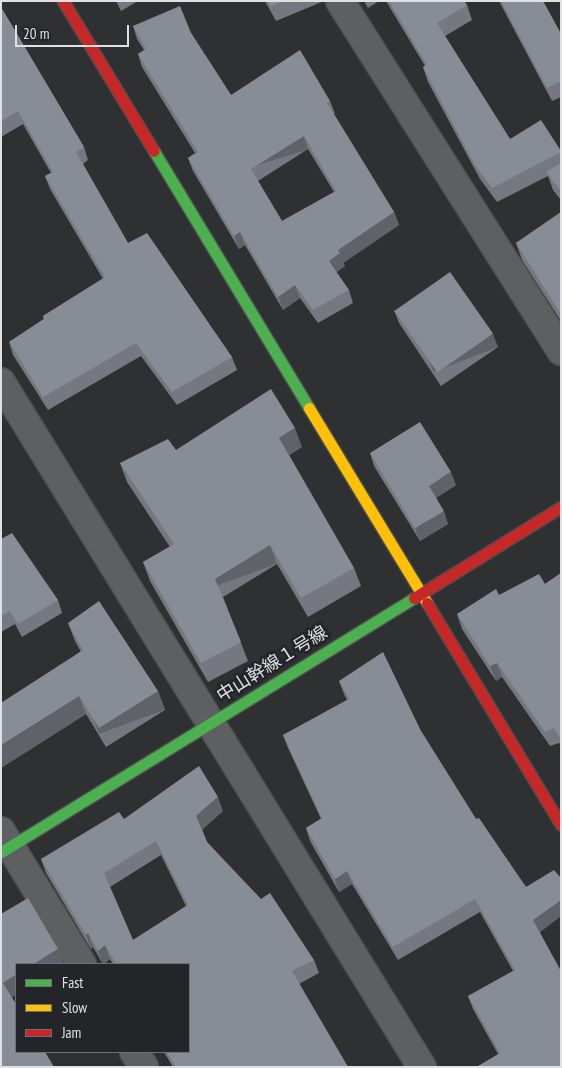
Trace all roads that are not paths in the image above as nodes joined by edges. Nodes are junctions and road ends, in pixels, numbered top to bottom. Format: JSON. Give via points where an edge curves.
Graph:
{"nodes":[{"id":1,"x":62,"y":1,"type":"edge"},
{"id":2,"x":340,"y":1,"type":"edge"},
{"id":3,"x":561,"y":351,"type":"edge"},
{"id":4,"x":1,"y":382,"type":"edge"},
{"id":5,"x":561,"y":507,"type":"edge"},
{"id":6,"x":420,"y":594,"type":"junction"},
{"id":7,"x":209,"y":724,"type":"junction"},
{"id":8,"x":561,"y":824,"type":"edge"},
{"id":9,"x":4,"y":843,"type":"edge"},
{"id":10,"x":81,"y":963,"type":"edge"},
{"id":11,"x":135,"y":1053,"type":"edge"},
{"id":12,"x":144,"y":1067,"type":"edge"},
{"id":13,"x":422,"y":1067,"type":"edge"}],
"edges":[{"from":1,"to":6,"type":"street"},
{"from":2,"to":3,"type":"street"},
{"from":4,"to":7,"type":"street"},
{"from":5,"to":6,"type":"street","name":"中山幹線１号線"},
{"from":6,"to":7,"type":"street","name":"中山幹線１号線"},
{"from":6,"to":8,"type":"street"},
{"from":7,"to":9,"type":"street","name":"中山幹線１号線"},
{"from":7,"to":13,"type":"street"},
{"from":9,"to":10,"type":"street"},
{"from":11,"to":12,"type":"street"}]}
